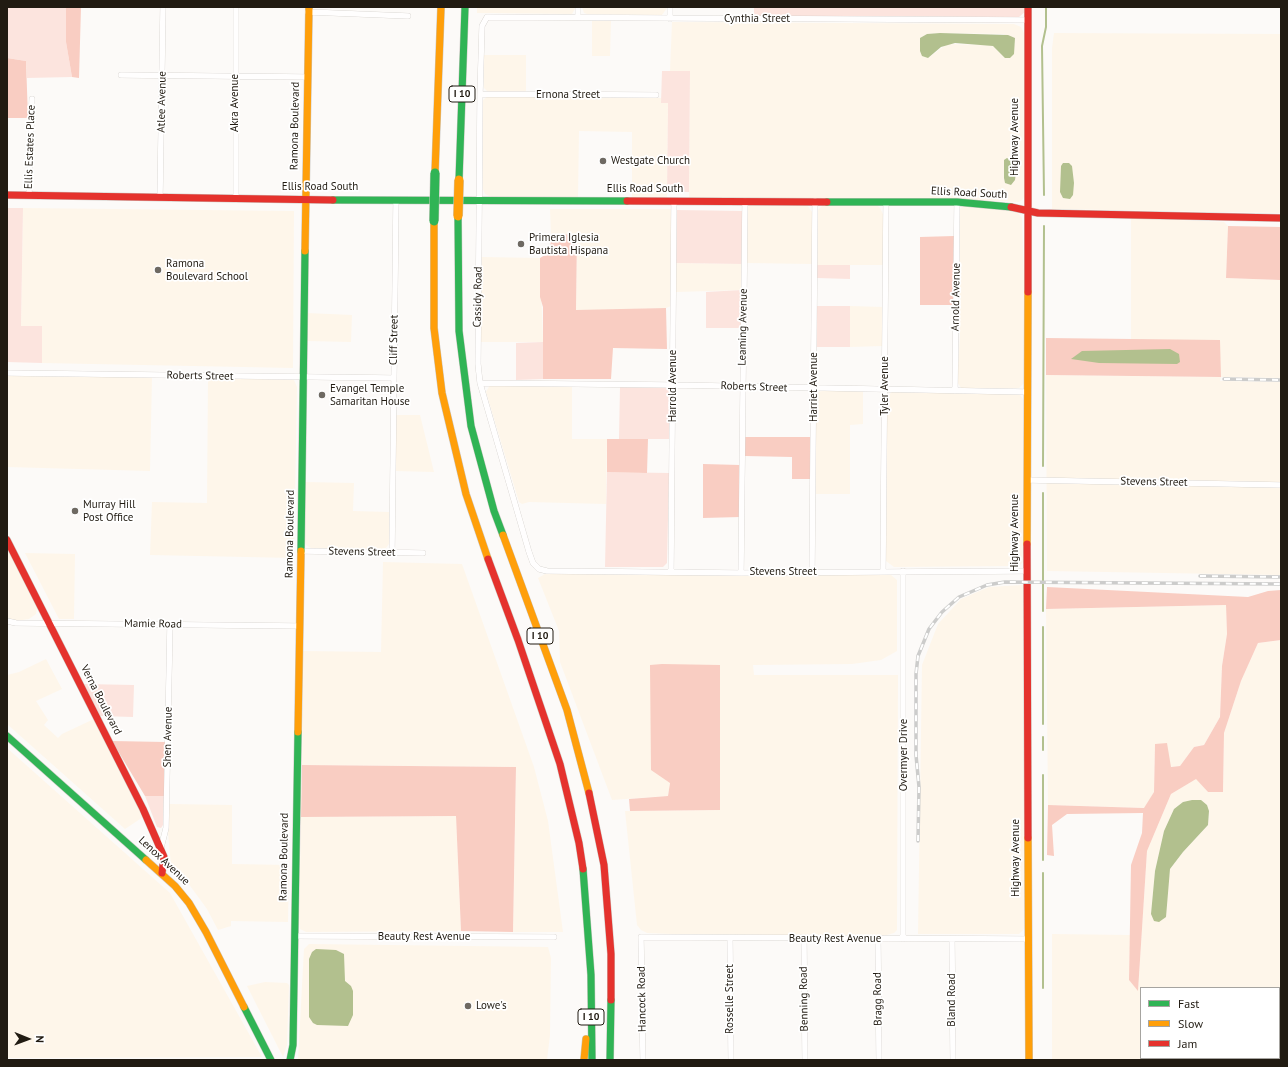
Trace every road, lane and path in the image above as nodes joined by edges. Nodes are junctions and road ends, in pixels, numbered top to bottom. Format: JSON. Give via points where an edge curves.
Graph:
{"nodes":[{"id":1,"x":163,"y":7,"type":"edge"},
{"id":2,"x":236,"y":7,"type":"edge"},
{"id":3,"x":441,"y":7,"type":"edge"},
{"id":4,"x":465,"y":7,"type":"edge"},
{"id":5,"x":578,"y":7,"type":"edge"},
{"id":6,"x":670,"y":7,"type":"edge"},
{"id":7,"x":1028,"y":7,"type":"edge"},
{"id":8,"x":309,"y":10,"type":"edge"},
{"id":9,"x":408,"y":16,"type":"dead end"},
{"id":10,"x":487,"y":17,"type":"joint"},
{"id":11,"x":578,"y":17,"type":"junction"},
{"id":12,"x":670,"y":19,"type":"junction"},
{"id":13,"x":1028,"y":20,"type":"junction"},
{"id":14,"x":162,"y":74,"type":"junction"},
{"id":15,"x":121,"y":75,"type":"dead end"},
{"id":16,"x":235,"y":76,"type":"junction"},
{"id":17,"x":307,"y":76,"type":"junction"},
{"id":18,"x":480,"y":94,"type":"junction"},
{"id":19,"x":656,"y":95,"type":"dead end"},
{"id":20,"x":32,"y":99,"type":"dead end"},
{"id":21,"x":7,"y":195,"type":"edge"},
{"id":22,"x":29,"y":195,"type":"junction"},
{"id":23,"x":160,"y":197,"type":"junction"},
{"id":24,"x":236,"y":198,"type":"junction"},
{"id":25,"x":306,"y":199,"type":"junction"},
{"id":26,"x":396,"y":200,"type":"junction"},
{"id":27,"x":480,"y":200,"type":"junction"},
{"id":28,"x":674,"y":201,"type":"junction"},
{"id":29,"x":745,"y":201,"type":"junction"},
{"id":30,"x":815,"y":202,"type":"junction"},
{"id":31,"x":886,"y":202,"type":"junction"},
{"id":32,"x":957,"y":202,"type":"junction"},
{"id":33,"x":1028,"y":211,"type":"junction"},
{"id":34,"x":1281,"y":218,"type":"edge"},
{"id":35,"x":7,"y":373,"type":"edge"},
{"id":36,"x":304,"y":377,"type":"junction"},
{"id":37,"x":393,"y":378,"type":"junction"},
{"id":38,"x":480,"y":384,"type":"junction"},
{"id":39,"x":673,"y":385,"type":"junction"},
{"id":40,"x":743,"y":386,"type":"junction"},
{"id":41,"x":814,"y":389,"type":"junction"},
{"id":42,"x":885,"y":390,"type":"junction"},
{"id":43,"x":955,"y":391,"type":"junction"},
{"id":44,"x":1027,"y":392,"type":"junction"},
{"id":45,"x":1027,"y":480,"type":"junction"},
{"id":46,"x":1281,"y":485,"type":"edge"},
{"id":47,"x":7,"y":540,"type":"edge"},
{"id":48,"x":301,"y":551,"type":"junction"},
{"id":49,"x":392,"y":552,"type":"junction"},
{"id":50,"x":423,"y":553,"type":"dead end"},
{"id":51,"x":539,"y":569,"type":"joint"},
{"id":52,"x":883,"y":571,"type":"junction"},
{"id":53,"x":903,"y":571,"type":"junction"},
{"id":54,"x":1027,"y":571,"type":"junction"},
{"id":55,"x":671,"y":572,"type":"junction"},
{"id":56,"x":741,"y":572,"type":"junction"},
{"id":57,"x":812,"y":573,"type":"junction"},
{"id":58,"x":7,"y":621,"type":"edge"},
{"id":59,"x":49,"y":623,"type":"junction"},
{"id":60,"x":170,"y":624,"type":"junction"},
{"id":61,"x":300,"y":626,"type":"junction"},
{"id":62,"x":7,"y":736,"type":"edge"},
{"id":63,"x":161,"y":848,"type":"junction"},
{"id":64,"x":162,"y":873,"type":"junction"},
{"id":65,"x":294,"y":936,"type":"junction"},
{"id":66,"x":554,"y":937,"type":"dead end"},
{"id":67,"x":641,"y":937,"type":"joint"},
{"id":68,"x":730,"y":938,"type":"junction"},
{"id":69,"x":804,"y":938,"type":"junction"},
{"id":70,"x":1028,"y":938,"type":"junction"},
{"id":71,"x":878,"y":939,"type":"junction"},
{"id":72,"x":904,"y":939,"type":"junction"},
{"id":73,"x":952,"y":939,"type":"junction"},
{"id":74,"x":591,"y":975,"type":"junction"},
{"id":75,"x":611,"y":1029,"type":"junction"},
{"id":76,"x":271,"y":1060,"type":"edge"},
{"id":77,"x":290,"y":1060,"type":"edge"},
{"id":78,"x":584,"y":1060,"type":"edge"},
{"id":79,"x":592,"y":1060,"type":"edge"},
{"id":80,"x":610,"y":1060,"type":"edge"},
{"id":81,"x":614,"y":1060,"type":"edge"},
{"id":82,"x":643,"y":1060,"type":"edge"},
{"id":83,"x":731,"y":1060,"type":"edge"},
{"id":84,"x":805,"y":1060,"type":"edge"},
{"id":85,"x":879,"y":1060,"type":"edge"},
{"id":86,"x":952,"y":1060,"type":"edge"},
{"id":87,"x":1028,"y":1060,"type":"edge"}],
"edges":[{"from":1,"to":14,"type":"street","name":"Atlee Avenue"},
{"from":2,"to":16,"type":"street","name":"Akra Avenue"},
{"from":3,"to":74,"type":"main road","number":"I 10","bridge":true,"via":[[433,298],[440,378],[458,466],[481,539],[548,725],[571,802],[585,886]]},
{"from":4,"to":75,"type":"main road","number":"I 10","bridge":true,"via":[[458,216],[459,331],[471,426],[494,511],[567,710],[591,799],[604,865],[611,954]]},
{"from":5,"to":11,"type":"street"},
{"from":6,"to":12,"type":"street"},
{"from":7,"to":13,"type":"main road","name":"Highway Avenue"},
{"from":8,"to":9,"type":"street"},
{"from":8,"to":17,"type":"main road","name":"Ramona Boulevard"},
{"from":10,"to":11,"type":"street","name":"Cynthia Street"},
{"from":10,"to":18,"type":"street","name":"Cassidy Road","via":[[482,26]]},
{"from":11,"to":12,"type":"street","name":"Cynthia Street"},
{"from":12,"to":13,"type":"street","name":"Cynthia Street"},
{"from":13,"to":33,"type":"main road","name":"Highway Avenue"},
{"from":14,"to":15,"type":"street"},
{"from":14,"to":16,"type":"street"},
{"from":14,"to":23,"type":"street","name":"Atlee Avenue"},
{"from":16,"to":17,"type":"street"},
{"from":16,"to":24,"type":"street","name":"Akra Avenue"},
{"from":17,"to":25,"type":"main road","name":"Ramona Boulevard"},
{"from":18,"to":19,"type":"street","name":"Ernona Street"},
{"from":18,"to":27,"type":"street","name":"Cassidy Road"},
{"from":20,"to":22,"type":"street","name":"Ellis Estates Place"},
{"from":21,"to":22,"type":"main road","name":"Ellis Road South"},
{"from":22,"to":23,"type":"main road","name":"Ellis Road South"},
{"from":23,"to":24,"type":"main road","name":"Ellis Road South"},
{"from":24,"to":25,"type":"main road","name":"Ellis Road South"},
{"from":25,"to":26,"type":"main road","name":"Ellis Road South"},
{"from":25,"to":36,"type":"main road","name":"Ramona Boulevard"},
{"from":26,"to":27,"type":"main road","name":"Ellis Road South"},
{"from":26,"to":37,"type":"street","name":"Cliff Street"},
{"from":27,"to":28,"type":"main road","name":"Ellis Road South"},
{"from":27,"to":38,"type":"street","name":"Cassidy Road"},
{"from":28,"to":29,"type":"main road","name":"Ellis Road South"},
{"from":28,"to":39,"type":"street","name":"Harrold Avenue"},
{"from":29,"to":30,"type":"main road","name":"Ellis Road South"},
{"from":29,"to":40,"type":"street","name":"Leaming Avenue"},
{"from":30,"to":31,"type":"main road","name":"Ellis Road South"},
{"from":30,"to":41,"type":"street","name":"Harriet Avenue"},
{"from":31,"to":32,"type":"main road","name":"Ellis Road South"},
{"from":31,"to":42,"type":"street","name":"Tyler Avenue"},
{"from":32,"to":33,"type":"main road","name":"Ellis Road South","via":[[1000,205]]},
{"from":32,"to":43,"type":"street","name":"Arnold Avenue"},
{"from":33,"to":34,"type":"main road","name":"Ellis Road South"},
{"from":33,"to":44,"type":"main road","name":"Highway Avenue"},
{"from":35,"to":36,"type":"street","name":"Roberts Street"},
{"from":36,"to":37,"type":"street","name":"Roberts Street"},
{"from":36,"to":48,"type":"main road","name":"Ramona Boulevard"},
{"from":37,"to":49,"type":"street","name":"Cliff Street"},
{"from":38,"to":39,"type":"street","name":"Roberts Street"},
{"from":38,"to":51,"type":"street","name":"Cassidy Road","via":[[533,563]]},
{"from":39,"to":40,"type":"street","name":"Roberts Street"},
{"from":39,"to":55,"type":"street","name":"Harrold Avenue"},
{"from":40,"to":41,"type":"street","name":"Roberts Street"},
{"from":40,"to":56,"type":"street","name":"Leaming Avenue"},
{"from":41,"to":42,"type":"street","name":"Roberts Street"},
{"from":41,"to":57,"type":"street","name":"Harriet Avenue"},
{"from":42,"to":43,"type":"street","name":"Roberts Street"},
{"from":42,"to":52,"type":"street","name":"Tyler Avenue"},
{"from":43,"to":44,"type":"street","name":"Roberts Street"},
{"from":44,"to":45,"type":"main road","name":"Highway Avenue"},
{"from":45,"to":46,"type":"street","name":"Stevens Street"},
{"from":45,"to":54,"type":"main road","name":"Highway Avenue"},
{"from":47,"to":59,"type":"main road","name":"Verna Boulevard"},
{"from":48,"to":49,"type":"street","name":"Stevens Street"},
{"from":48,"to":61,"type":"main road","name":"Ramona Boulevard"},
{"from":49,"to":50,"type":"street","name":"Stevens Street"},
{"from":51,"to":55,"type":"street","name":"Stevens Street"},
{"from":52,"to":53,"type":"street","name":"Stevens Street"},
{"from":52,"to":57,"type":"street","name":"Stevens Street"},
{"from":53,"to":54,"type":"street","name":"Stevens Street"},
{"from":53,"to":72,"type":"street","name":"Overmyer Drive"},
{"from":54,"to":70,"type":"main road","name":"Highway Avenue"},
{"from":55,"to":56,"type":"street","name":"Stevens Street"},
{"from":56,"to":57,"type":"street","name":"Stevens Street"},
{"from":58,"to":59,"type":"street","name":"Mamie Road"},
{"from":59,"to":60,"type":"street","name":"Mamie Road"},
{"from":59,"to":63,"type":"main road","name":"Verna Boulevard"},
{"from":60,"to":61,"type":"street","name":"Mamie Road"},
{"from":60,"to":63,"type":"street","name":"Shen Avenue","via":[[166,828]]},
{"from":61,"to":65,"type":"main road","name":"Ramona Boulevard"},
{"from":62,"to":64,"type":"main road","name":"Lenox Avenue"},
{"from":63,"to":64,"type":"main road","name":"Verna Boulevard","via":[[164,866]]},
{"from":64,"to":76,"type":"main road","name":"Lenox Avenue","via":[[200,921]]},
{"from":65,"to":66,"type":"street","name":"Beauty Rest Avenue"},
{"from":65,"to":77,"type":"main road","name":"Ramona Boulevard","via":[[293,1045]]},
{"from":67,"to":68,"type":"street","name":"Beauty Rest Avenue"},
{"from":67,"to":82,"type":"street","name":"Hancock Road"},
{"from":68,"to":69,"type":"street","name":"Beauty Rest Avenue"},
{"from":68,"to":83,"type":"street","name":"Rosselle Street"},
{"from":69,"to":71,"type":"street","name":"Beauty Rest Avenue"},
{"from":69,"to":84,"type":"street","name":"Benning Road"},
{"from":70,"to":73,"type":"street","name":"Beauty Rest Avenue"},
{"from":70,"to":87,"type":"main road","name":"Highway Avenue"},
{"from":71,"to":72,"type":"street","name":"Beauty Rest Avenue"},
{"from":71,"to":85,"type":"street","name":"Bragg Road"},
{"from":72,"to":73,"type":"street","name":"Beauty Rest Avenue"},
{"from":73,"to":86,"type":"street","name":"Bland Road"},
{"from":74,"to":78,"type":"main road"},
{"from":74,"to":79,"type":"main road","number":"I 10"},
{"from":75,"to":80,"type":"main road","number":"I 10"},
{"from":75,"to":81,"type":"main road"}]}
